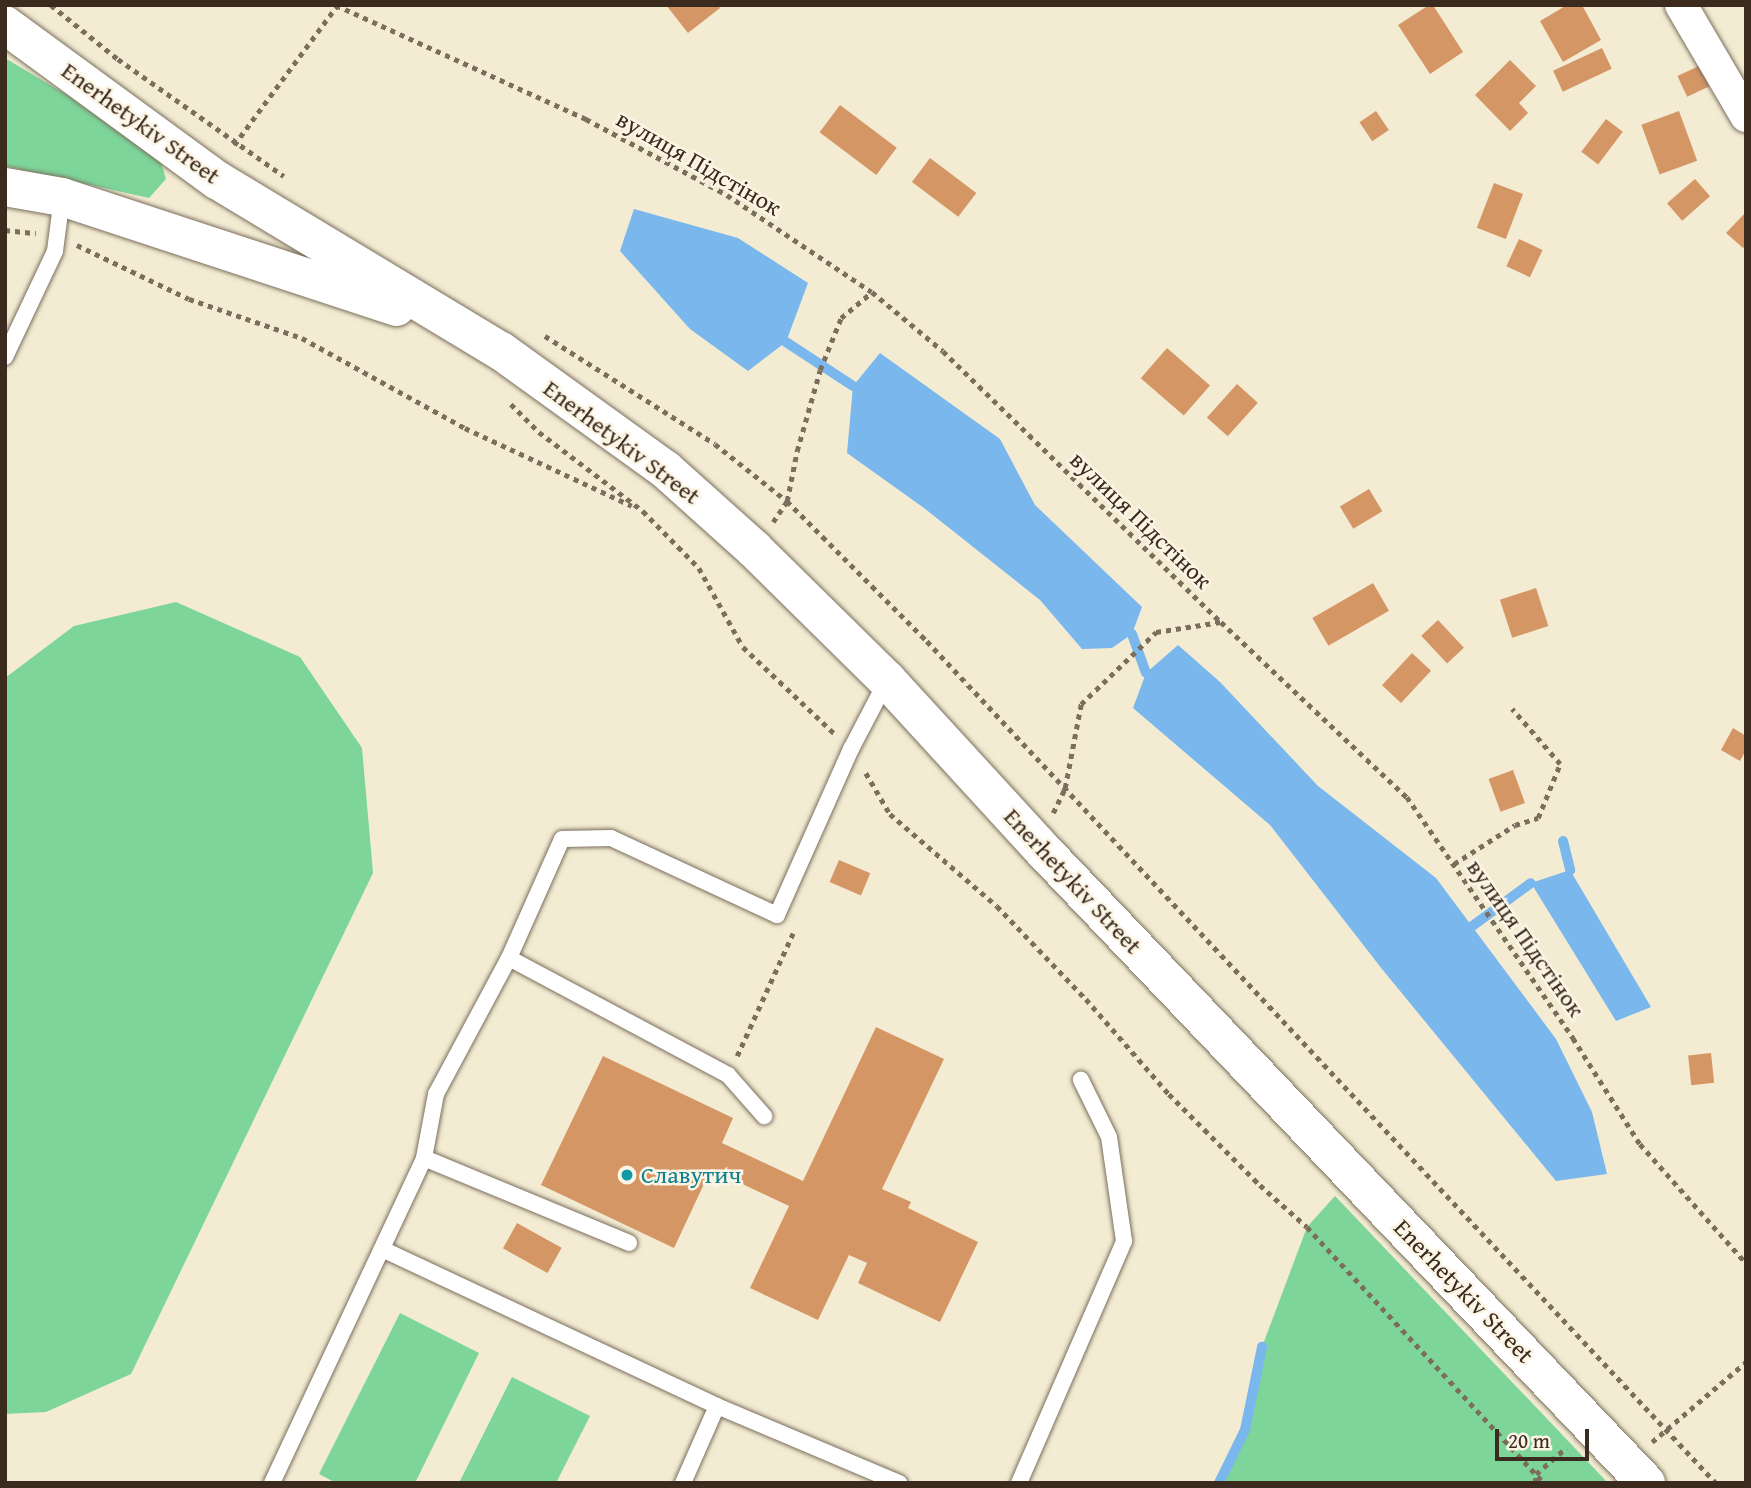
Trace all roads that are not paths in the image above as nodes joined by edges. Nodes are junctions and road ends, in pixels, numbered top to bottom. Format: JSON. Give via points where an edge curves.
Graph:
{"nodes":[{"id":1,"x":1681,"y":5,"type":"edge"},
{"id":2,"x":5,"y":25,"type":"edge"},
{"id":3,"x":1746,"y":116,"type":"edge"},
{"id":4,"x":5,"y":187,"type":"edge"},
{"id":5,"x":62,"y":197,"type":"junction"},
{"id":6,"x":458,"y":327,"type":"junction"},
{"id":7,"x":5,"y":358,"type":"edge"},
{"id":8,"x":887,"y":680,"type":"junction"},
{"id":9,"x":509,"y":958,"type":"junction"},
{"id":10,"x":1081,"y":1080,"type":"dead end"},
{"id":11,"x":764,"y":1116,"type":"dead end"},
{"id":12,"x":424,"y":1158,"type":"junction"},
{"id":13,"x":629,"y":1243,"type":"dead end"},
{"id":14,"x":382,"y":1249,"type":"junction"},
{"id":15,"x":718,"y":1406,"type":"junction"},
{"id":16,"x":1636,"y":1473,"type":"edge"},
{"id":17,"x":272,"y":1483,"type":"edge"},
{"id":18,"x":683,"y":1483,"type":"edge"},
{"id":19,"x":900,"y":1483,"type":"edge"},
{"id":20,"x":1019,"y":1483,"type":"edge"}],
"edges":[{"from":1,"to":3,"type":"street"},
{"from":2,"to":6,"type":"main road","name":"Enerhetykiv Street","via":[[217,180]]},
{"from":4,"to":5,"type":"main road","name":"Enerhetykiv Street"},
{"from":5,"to":6,"type":"main road","name":"Enerhetykiv Street"},
{"from":5,"to":7,"type":"lane","via":[[55,251]]},
{"from":6,"to":8,"type":"main road","name":"Enerhetykiv Street","via":[[501,351],[666,470]]},
{"from":8,"to":9,"type":"lane","via":[[777,915],[611,838],[562,839]]},
{"from":8,"to":16,"type":"main road","name":"Enerhetykiv Street"},
{"from":9,"to":11,"type":"lane","via":[[728,1075]]},
{"from":9,"to":12,"type":"lane","via":[[436,1094]]},
{"from":10,"to":20,"type":"lane","via":[[1109,1137],[1125,1241]]},
{"from":12,"to":13,"type":"lane"},
{"from":12,"to":14,"type":"lane"},
{"from":14,"to":15,"type":"lane"},
{"from":14,"to":17,"type":"lane"},
{"from":15,"to":18,"type":"lane"},
{"from":15,"to":19,"type":"lane"}]}
